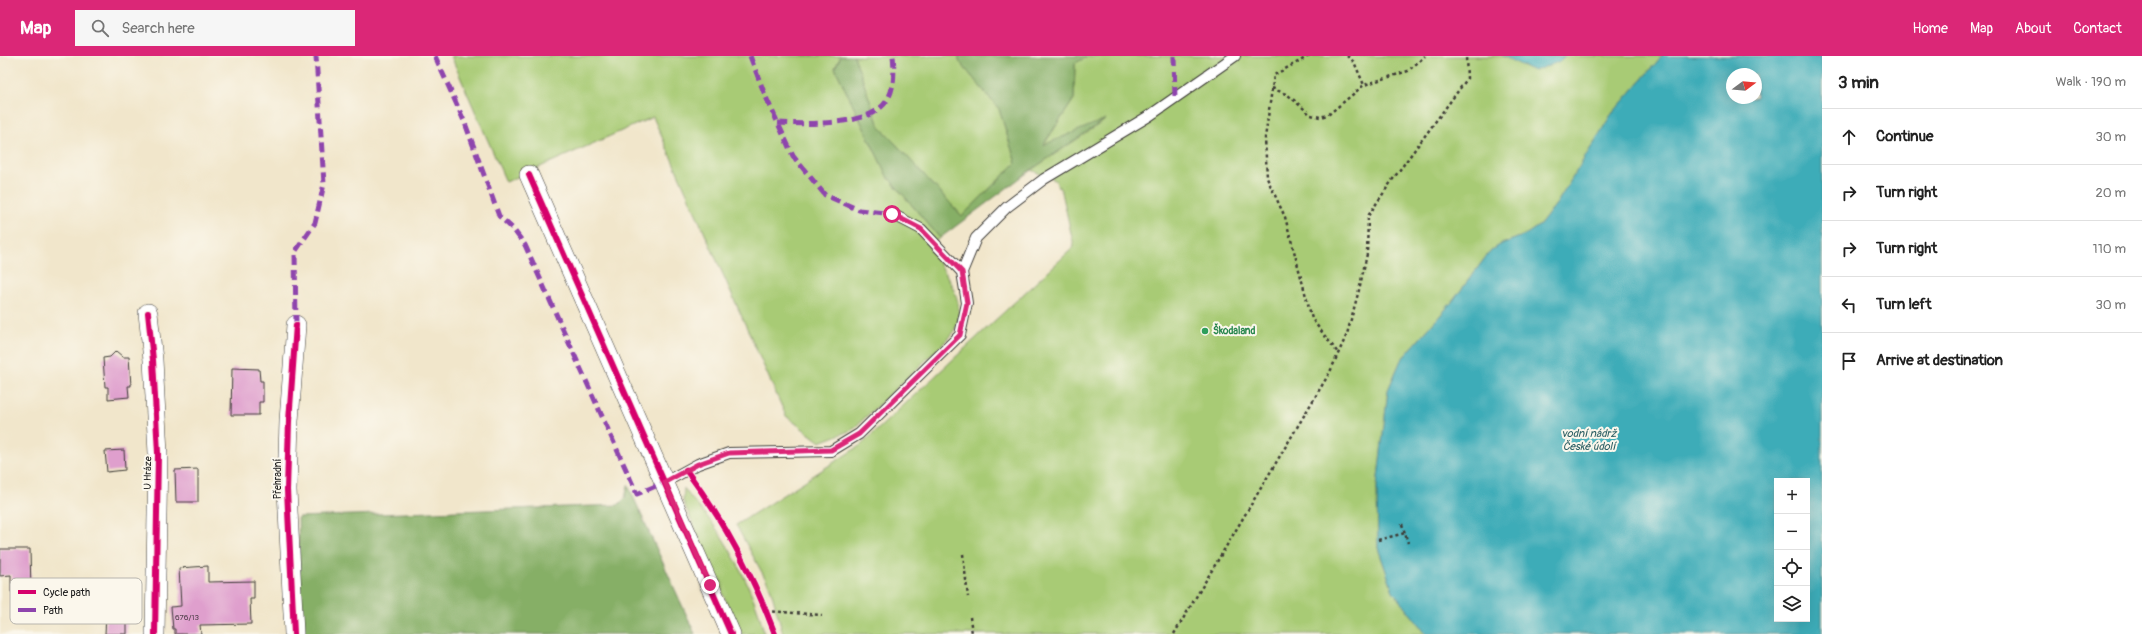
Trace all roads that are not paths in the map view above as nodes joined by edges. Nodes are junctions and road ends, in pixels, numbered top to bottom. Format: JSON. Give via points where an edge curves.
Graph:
{"nodes":[{"id":1,"x":1235,"y":56,"type":"edge"},
{"id":2,"x":529,"y":174,"type":"dead end"},
{"id":3,"x":892,"y":214,"type":"dead end"},
{"id":4,"x":962,"y":272,"type":"junction"},
{"id":5,"x":148,"y":313,"type":"dead end"},
{"id":6,"x":296,"y":325,"type":"dead end"},
{"id":7,"x":665,"y":482,"type":"junction"},
{"id":8,"x":155,"y":634,"type":"edge"},
{"id":9,"x":294,"y":634,"type":"edge"},
{"id":10,"x":731,"y":634,"type":"edge"}],
"edges":[{"from":1,"to":4,"type":"lane","via":[[1149,116],[1044,179],[1007,206],[976,238]]},
{"from":2,"to":7,"type":"street"},
{"from":3,"to":4,"type":"lane","via":[[921,229]]},
{"from":4,"to":7,"type":"lane","via":[[967,303],[960,335],[859,434],[831,450],[729,453],[698,464]]},
{"from":5,"to":8,"type":"street","name":"U Hráze","via":[[158,453]]},
{"from":6,"to":9,"type":"street","name":"Přehradní","via":[[287,490]]},
{"from":7,"to":10,"type":"street"}]}
